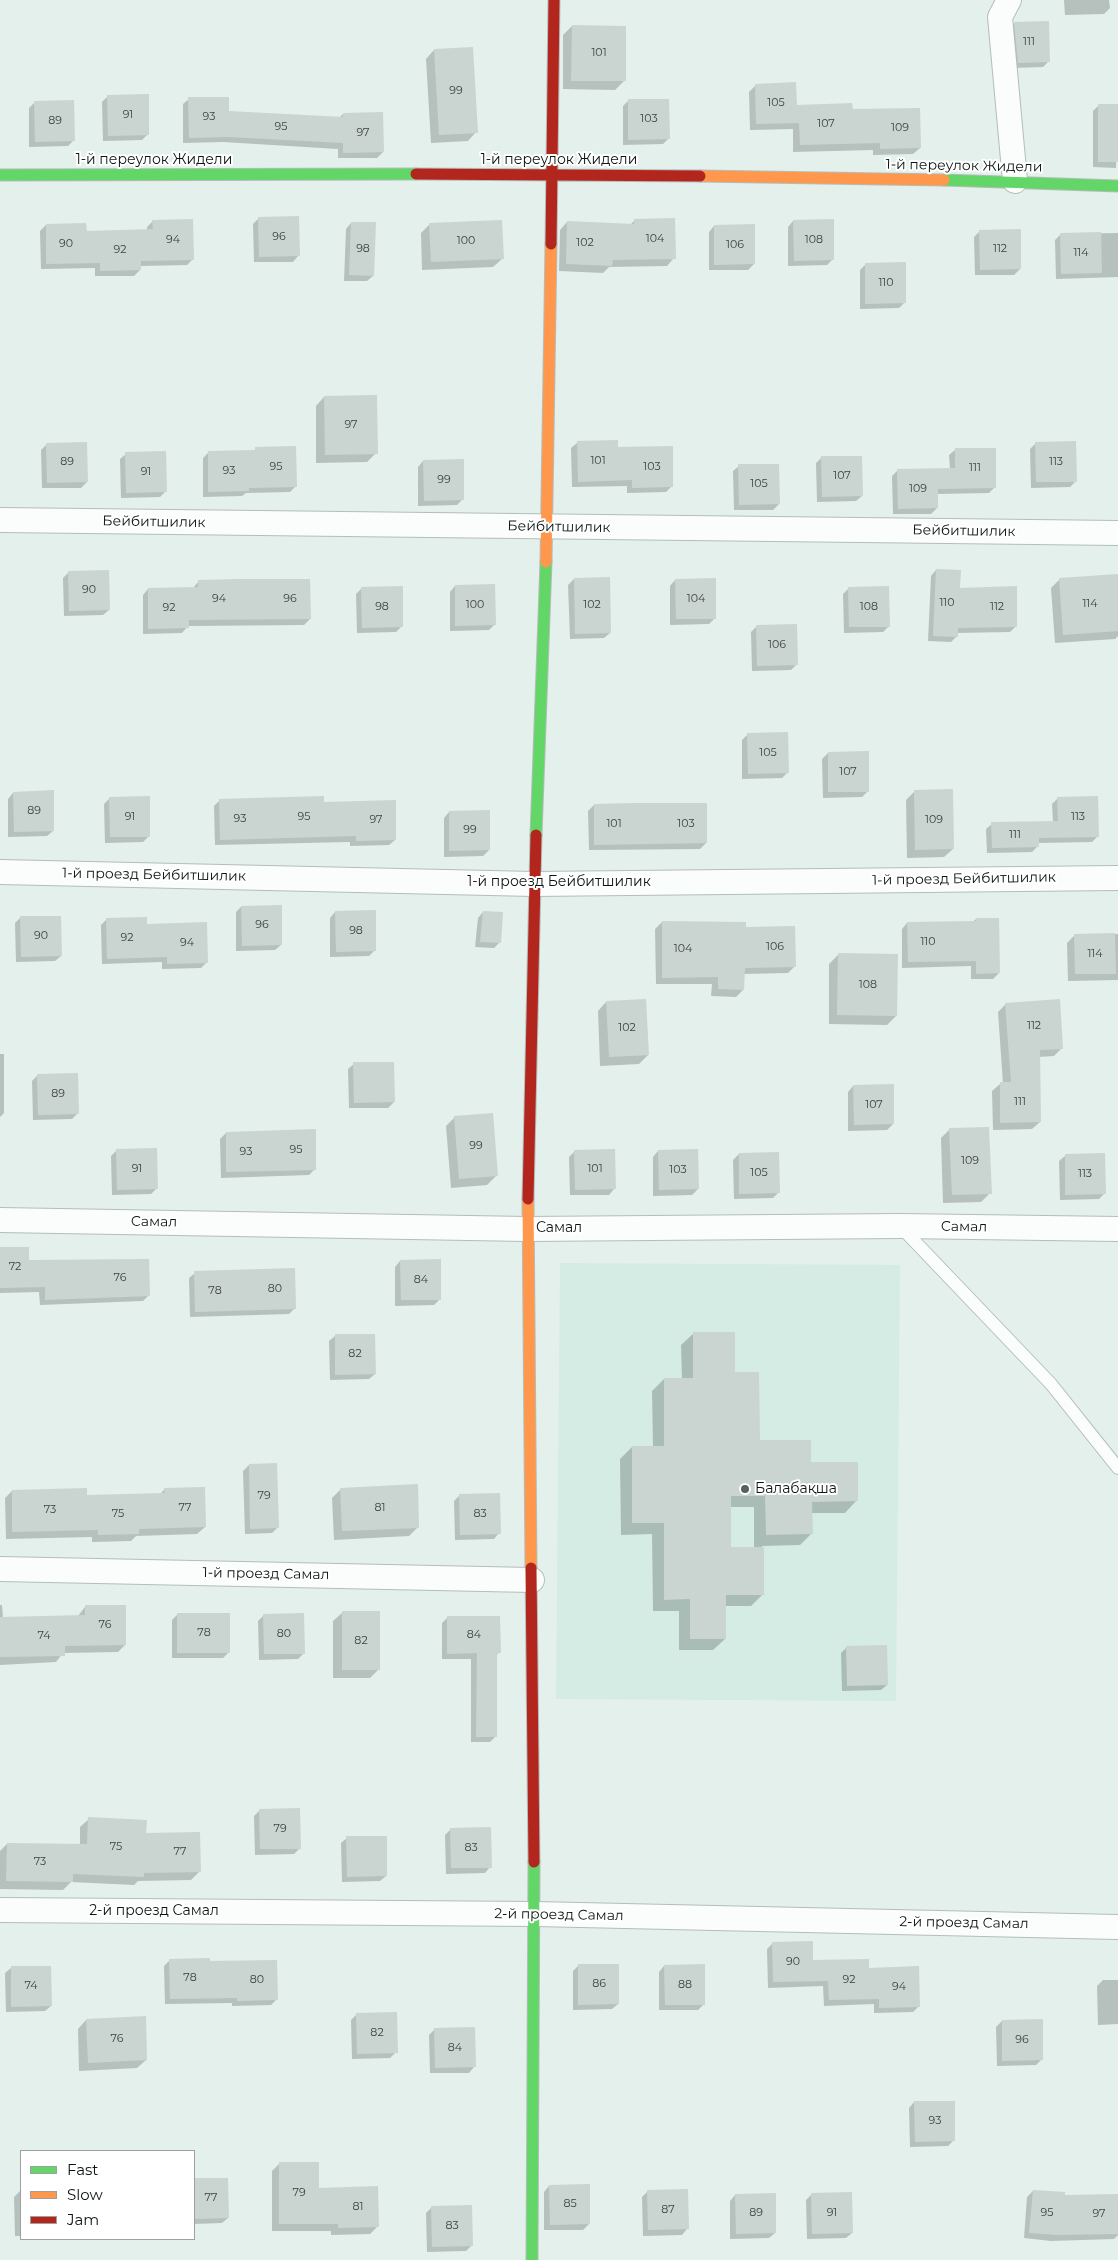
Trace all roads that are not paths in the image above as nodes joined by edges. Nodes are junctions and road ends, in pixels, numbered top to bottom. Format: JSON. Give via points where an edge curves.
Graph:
{"nodes":[{"id":1,"x":554,"y":0,"type":"edge"},
{"id":2,"x":1009,"y":0,"type":"edge"},
{"id":3,"x":552,"y":174,"type":"junction"},
{"id":4,"x":0,"y":175,"type":"edge"},
{"id":5,"x":1015,"y":181,"type":"junction"},
{"id":6,"x":1118,"y":186,"type":"edge"},
{"id":7,"x":0,"y":520,"type":"edge"},
{"id":8,"x":546,"y":526,"type":"junction"},
{"id":9,"x":1118,"y":532,"type":"edge"},
{"id":10,"x":0,"y":872,"type":"edge"},
{"id":11,"x":1118,"y":878,"type":"edge"},
{"id":12,"x":534,"y":884,"type":"junction"},
{"id":13,"x":0,"y":1220,"type":"edge"},
{"id":14,"x":900,"y":1226,"type":"junction"},
{"id":15,"x":527,"y":1229,"type":"junction"},
{"id":16,"x":1118,"y":1229,"type":"edge"},
{"id":17,"x":1118,"y":1468,"type":"edge"},
{"id":18,"x":0,"y":1569,"type":"edge"},
{"id":19,"x":532,"y":1580,"type":"junction"},
{"id":20,"x":0,"y":1910,"type":"edge"},
{"id":21,"x":535,"y":1914,"type":"junction"},
{"id":22,"x":1118,"y":1927,"type":"edge"},
{"id":23,"x":532,"y":2260,"type":"edge"}],
"edges":[{"from":1,"to":3,"type":"street"},
{"from":2,"to":5,"type":"street","via":[[1000,17]]},
{"from":3,"to":4,"type":"street","name":"1-й переулок Жидели"},
{"from":3,"to":5,"type":"street","name":"1-й переулок Жидели"},
{"from":3,"to":8,"type":"street"},
{"from":5,"to":6,"type":"street","name":"1-й переулок Жидели"},
{"from":7,"to":8,"type":"street","name":"Бейбитшилик"},
{"from":8,"to":9,"type":"street","name":"Бейбитшилик"},
{"from":8,"to":12,"type":"street"},
{"from":10,"to":12,"type":"street","name":"1-й проезд Бейбитшилик"},
{"from":11,"to":12,"type":"street","name":"1-й проезд Бейбитшилик"},
{"from":12,"to":15,"type":"street"},
{"from":13,"to":15,"type":"street","name":"Самал"},
{"from":14,"to":15,"type":"street","name":"Самал"},
{"from":14,"to":16,"type":"street","name":"Самал"},
{"from":14,"to":17,"type":"lane","via":[[1051,1384]]},
{"from":15,"to":19,"type":"street"},
{"from":18,"to":19,"type":"street","name":"1-й проезд Самал"},
{"from":19,"to":21,"type":"street"},
{"from":20,"to":21,"type":"street","name":"2-й проезд Самал"},
{"from":21,"to":22,"type":"street","name":"2-й проезд Самал"},
{"from":21,"to":23,"type":"street"}]}
